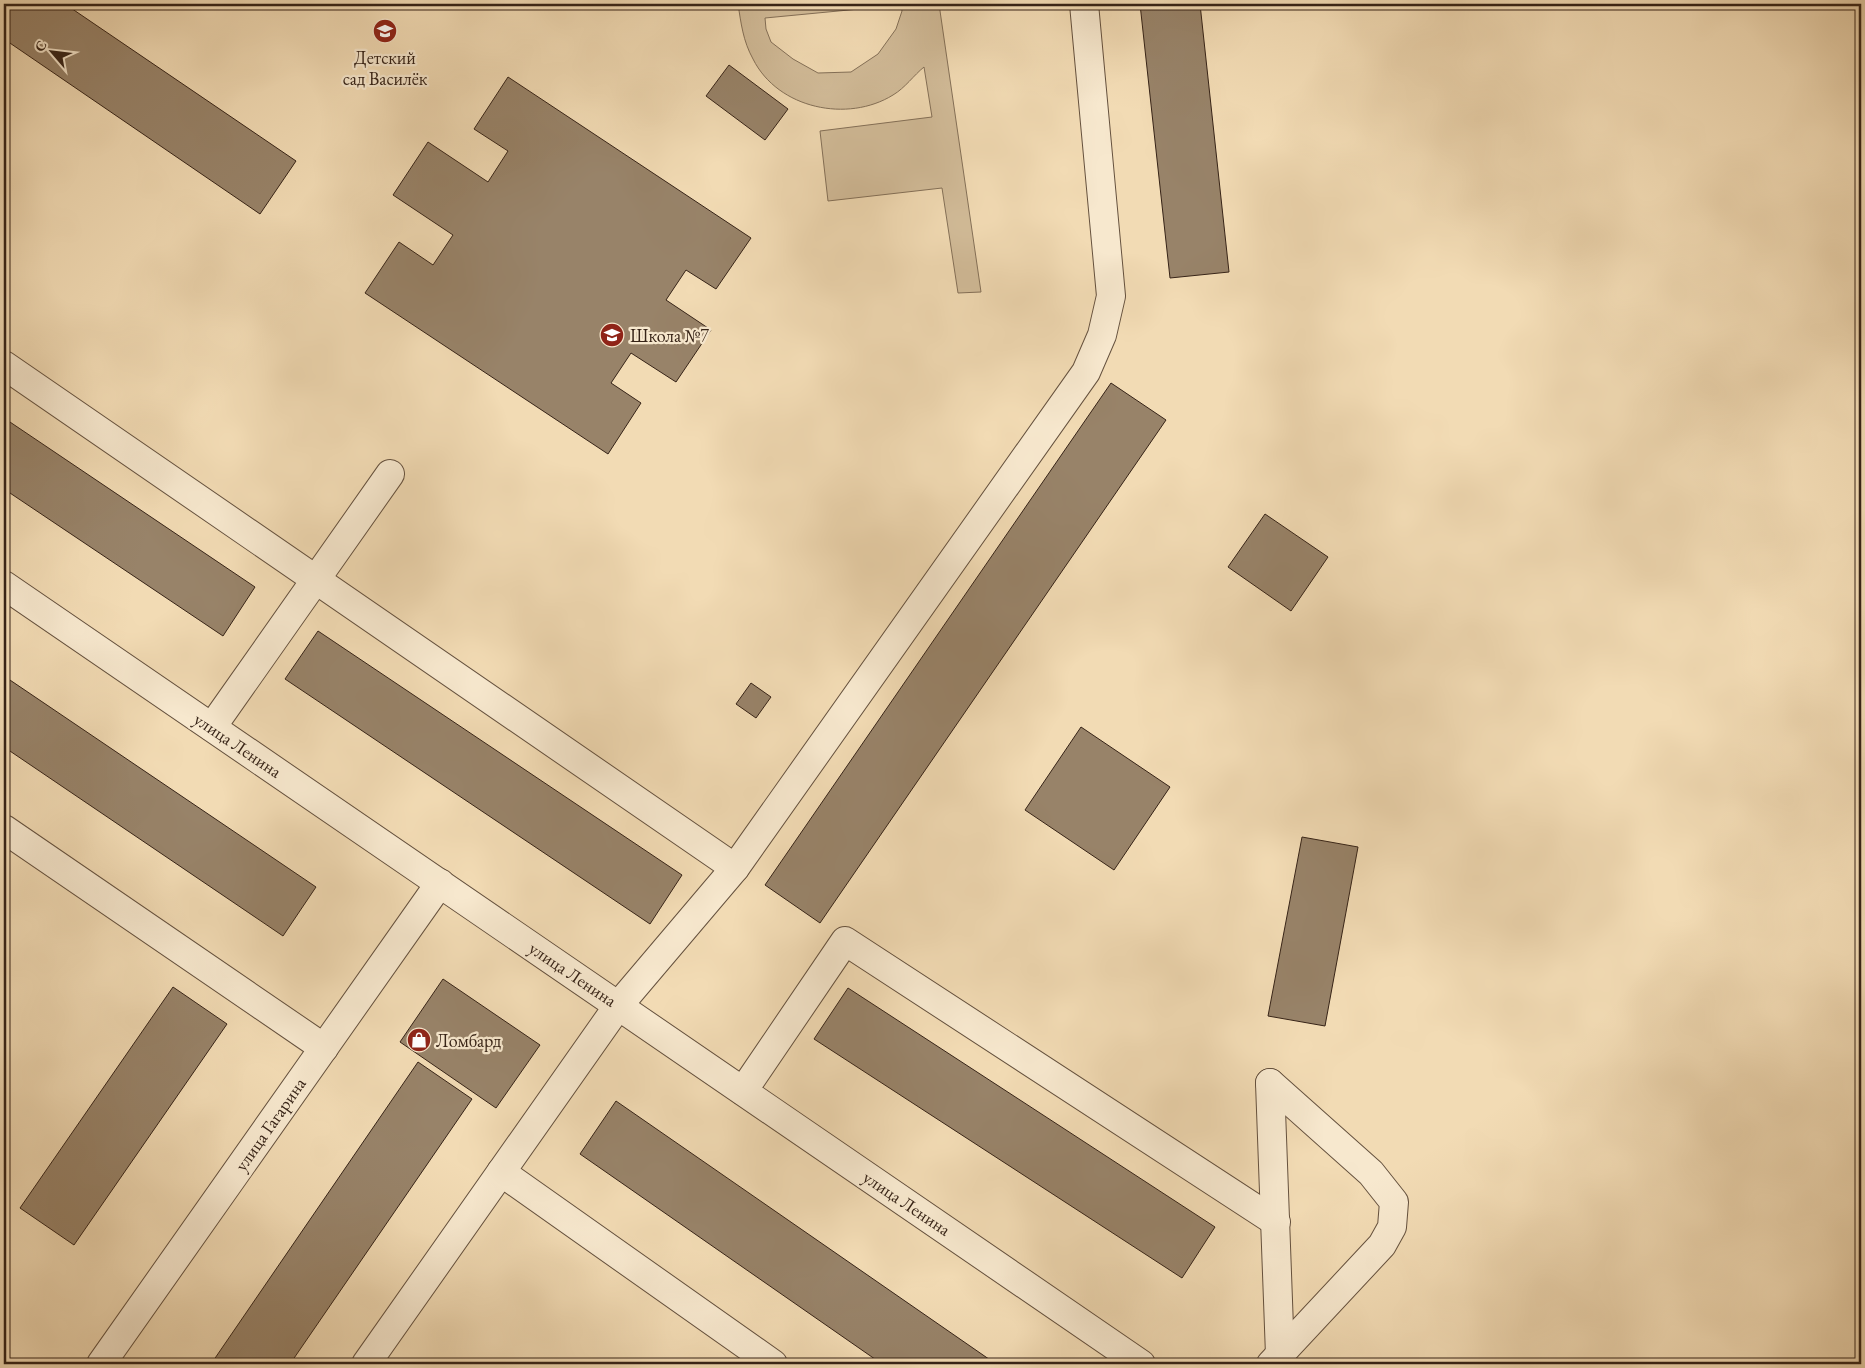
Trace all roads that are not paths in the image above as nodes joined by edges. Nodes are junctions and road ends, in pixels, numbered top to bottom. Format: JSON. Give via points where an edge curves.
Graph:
{"nodes":[{"id":1,"x":1084,"y":4,"type":"edge"},
{"id":2,"x":4,"y":365,"type":"edge"},
{"id":3,"x":390,"y":474,"type":"dead end"},
{"id":4,"x":315,"y":580,"type":"junction"},
{"id":5,"x":4,"y":585,"type":"edge"},
{"id":6,"x":212,"y":727,"type":"junction"},
{"id":7,"x":4,"y":829,"type":"edge"},
{"id":8,"x":736,"y":868,"type":"junction"},
{"id":9,"x":440,"y":883,"type":"junction"},
{"id":10,"x":618,"y":1006,"type":"junction"},
{"id":11,"x":324,"y":1048,"type":"junction"},
{"id":12,"x":743,"y":1091,"type":"junction"},
{"id":13,"x":501,"y":1172,"type":"junction"},
{"id":14,"x":1276,"y":1222,"type":"junction"},
{"id":15,"x":1276,"y":1360,"type":"edge"},
{"id":16,"x":101,"y":1364,"type":"edge"},
{"id":17,"x":366,"y":1364,"type":"edge"},
{"id":18,"x":773,"y":1364,"type":"edge"},
{"id":19,"x":1141,"y":1364,"type":"edge"}],
"edges":[{"from":1,"to":8,"type":"street","via":[[1111,296],[1102,334],[1086,372]]},
{"from":2,"to":4,"type":"street"},
{"from":3,"to":4,"type":"street"},
{"from":4,"to":6,"type":"street"},
{"from":4,"to":8,"type":"street"},
{"from":5,"to":6,"type":"street","name":"улица Ленина"},
{"from":6,"to":9,"type":"street","name":"улица Ленина"},
{"from":7,"to":11,"type":"street"},
{"from":8,"to":10,"type":"street"},
{"from":9,"to":10,"type":"street","name":"улица Ленина"},
{"from":9,"to":11,"type":"street","name":"улица Гагарина"},
{"from":10,"to":12,"type":"street","name":"улица Ленина"},
{"from":10,"to":13,"type":"street"},
{"from":11,"to":16,"type":"street","name":"улица Гагарина"},
{"from":12,"to":14,"type":"street","via":[[845,941]]},
{"from":12,"to":19,"type":"street","name":"улица Ленина"},
{"from":13,"to":17,"type":"street"},
{"from":13,"to":18,"type":"street"},
{"from":14,"to":15,"type":"street"},
{"from":14,"to":15,"type":"street","via":[[1270,1083],[1371,1172],[1394,1202],[1392,1227],[1382,1245]]}]}
